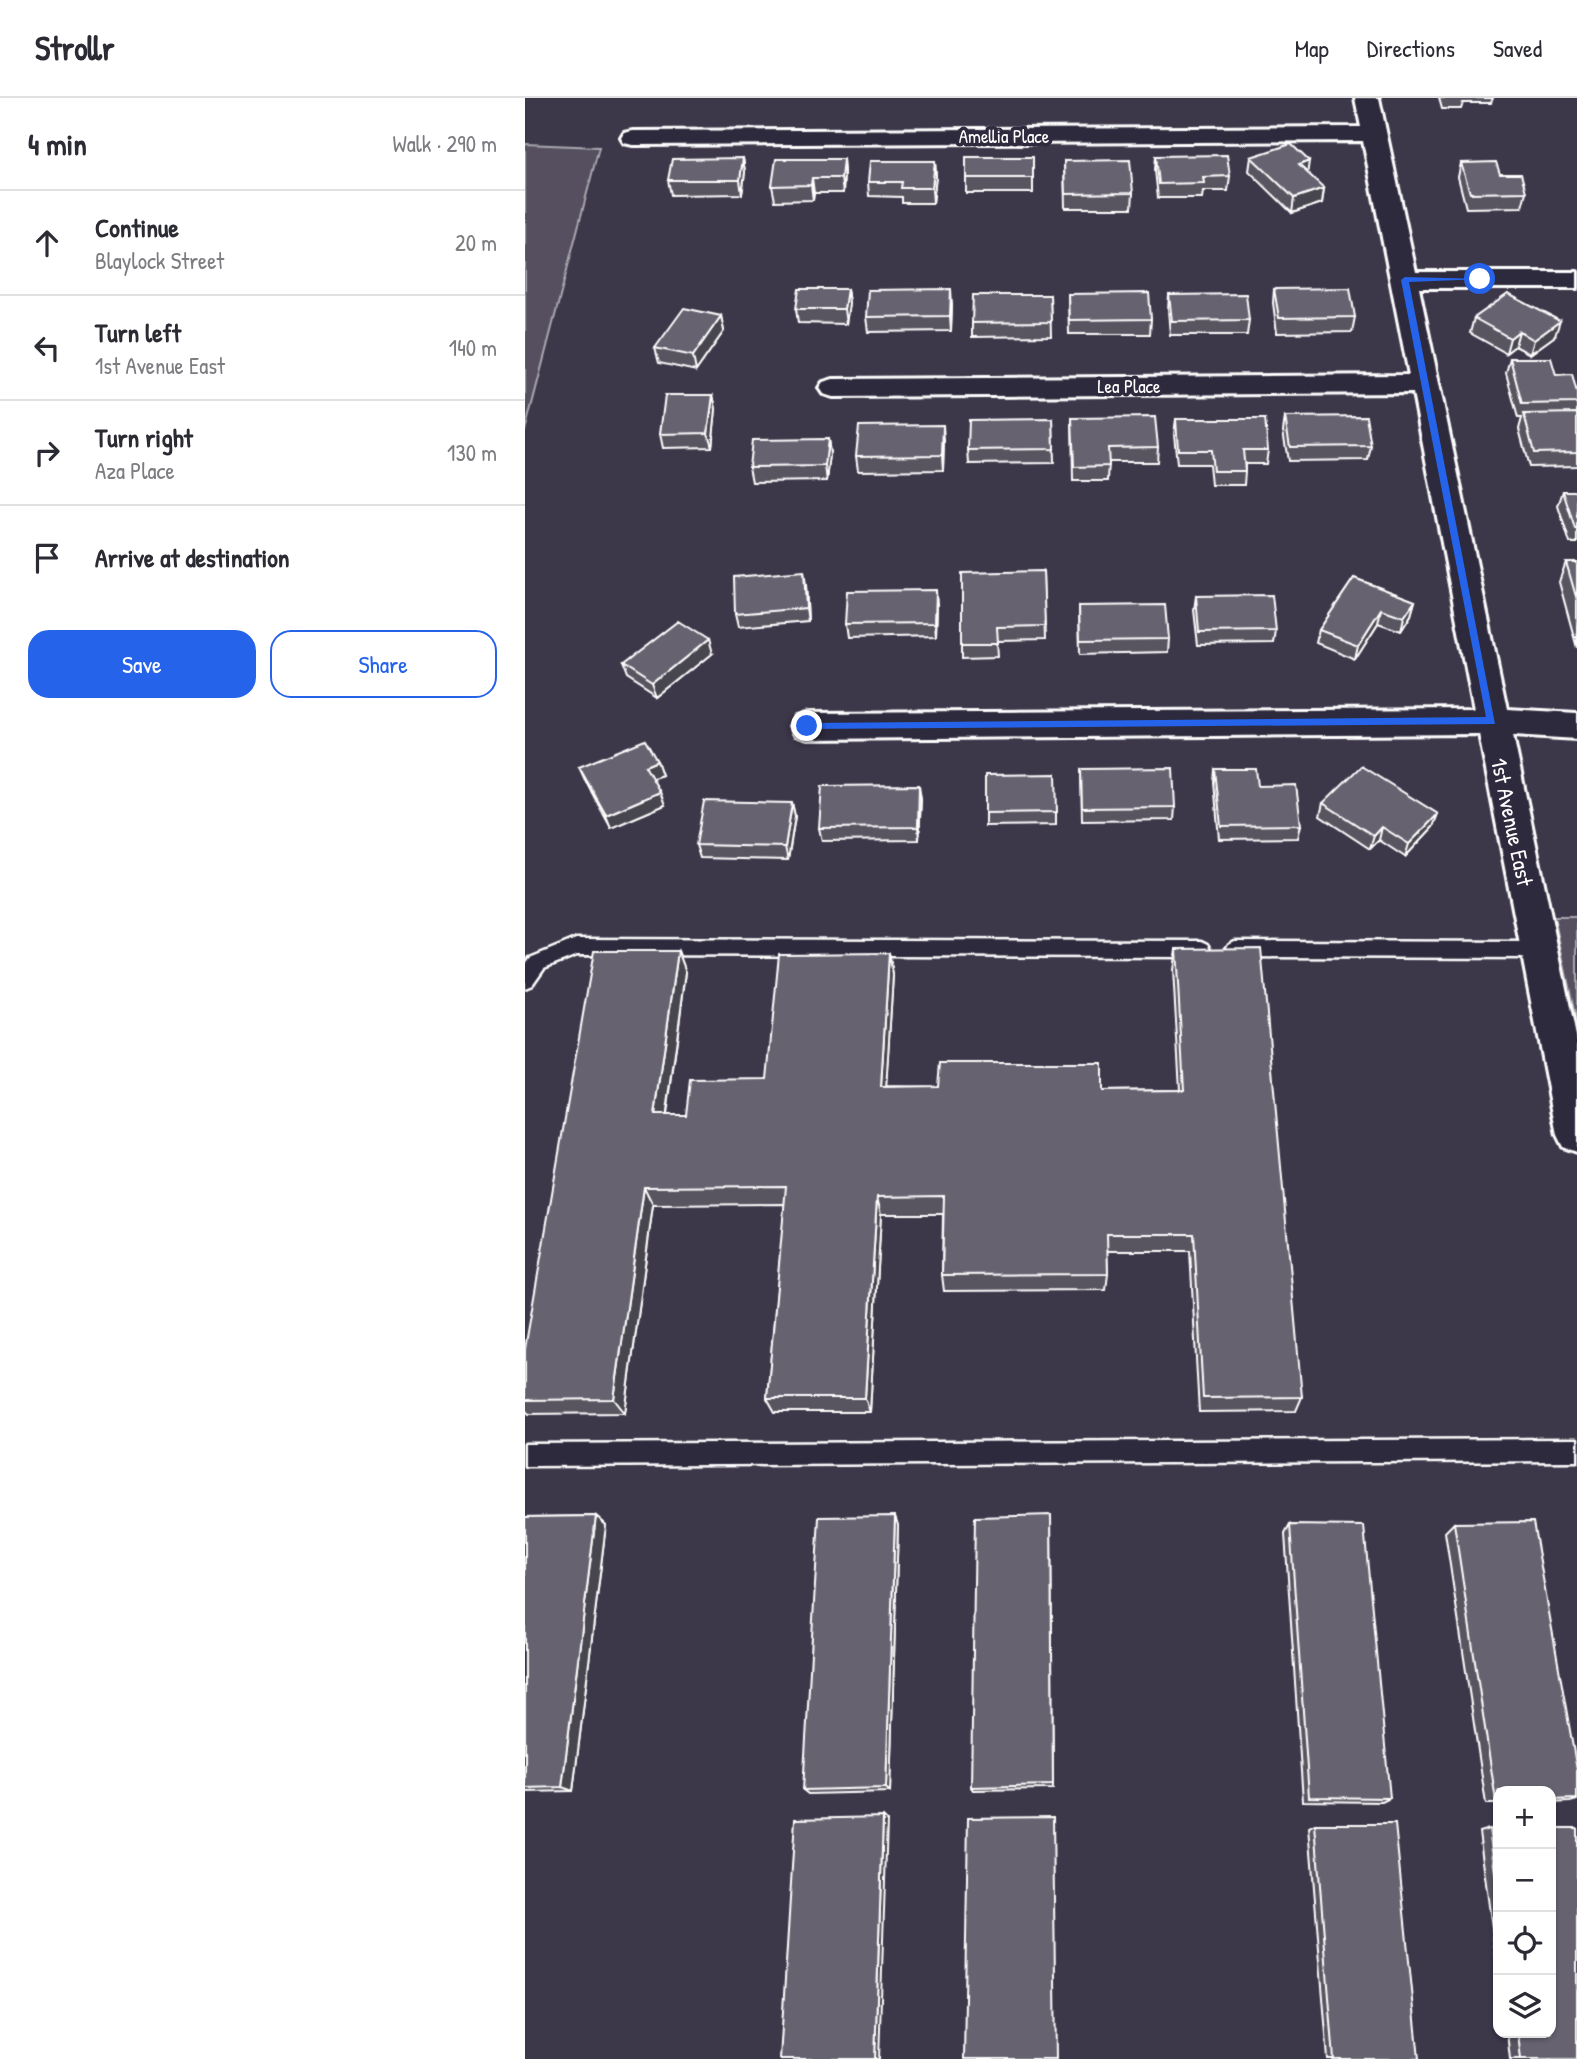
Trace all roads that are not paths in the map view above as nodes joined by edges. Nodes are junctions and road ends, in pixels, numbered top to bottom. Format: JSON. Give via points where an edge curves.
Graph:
{"nodes":[{"id":1,"x":1367,"y":98,"type":"edge"},
{"id":2,"x":1374,"y":134,"type":"junction"},
{"id":3,"x":633,"y":138,"type":"dead end"},
{"id":4,"x":1405,"y":280,"type":"junction"},
{"id":5,"x":1577,"y":280,"type":"edge"},
{"id":6,"x":1426,"y":384,"type":"junction"},
{"id":7,"x":833,"y":388,"type":"dead end"},
{"id":8,"x":1491,"y":721,"type":"junction"},
{"id":9,"x":807,"y":726,"type":"dead end"},
{"id":10,"x":1577,"y":726,"type":"edge"},
{"id":11,"x":1539,"y":950,"type":"junction"},
{"id":12,"x":525,"y":980,"type":"edge"},
{"id":13,"x":1577,"y":1135,"type":"edge"},
{"id":14,"x":1577,"y":1450,"type":"edge"},
{"id":15,"x":525,"y":1455,"type":"edge"}],
"edges":[{"from":1,"to":2,"type":"street","name":"1st Avenue East"},
{"from":2,"to":3,"type":"street","name":"Amellia Place"},
{"from":2,"to":4,"type":"street","name":"1st Avenue East"},
{"from":4,"to":5,"type":"street"},
{"from":4,"to":6,"type":"street","name":"1st Avenue East"},
{"from":6,"to":7,"type":"street","name":"Lea Place"},
{"from":6,"to":8,"type":"street","name":"1st Avenue East"},
{"from":8,"to":9,"type":"street"},
{"from":8,"to":10,"type":"street"},
{"from":8,"to":11,"type":"street","name":"1st Avenue East"},
{"from":11,"to":12,"type":"lane","via":[[576,947],[537,963]]},
{"from":11,"to":13,"type":"street","name":"1st Avenue East"},
{"from":14,"to":15,"type":"lane"}]}
